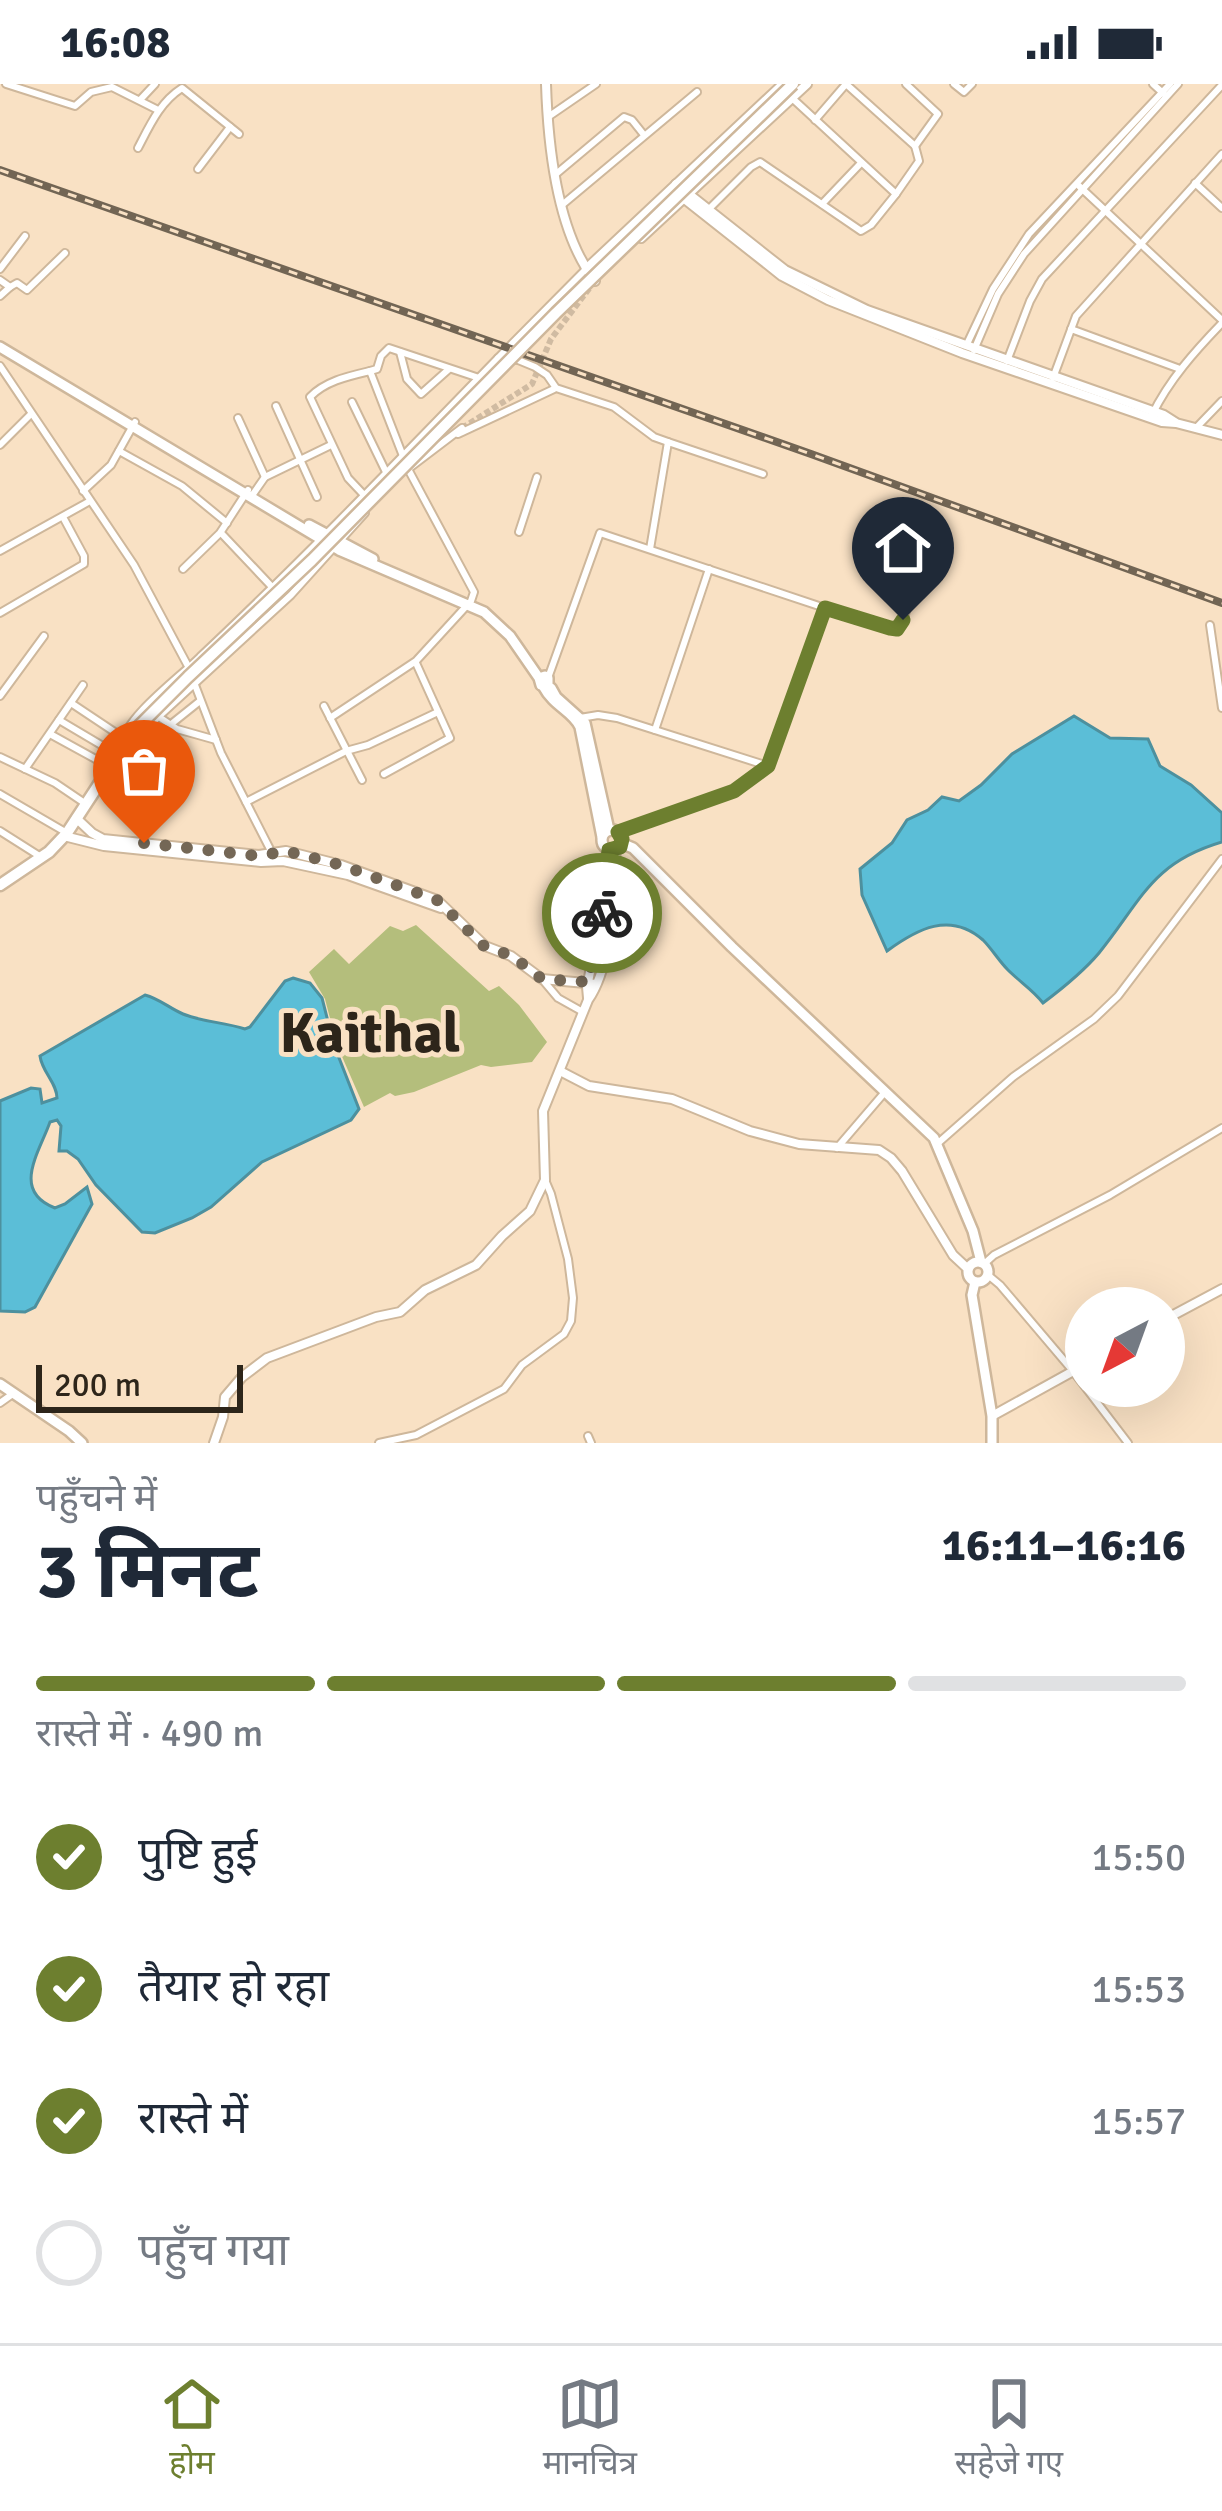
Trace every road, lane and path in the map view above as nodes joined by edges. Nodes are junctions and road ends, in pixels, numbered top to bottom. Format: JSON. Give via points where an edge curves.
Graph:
{"nodes":[{"id":1,"x":6,"y":84,"type":"edge"},
{"id":2,"x":155,"y":84,"type":"edge"},
{"id":3,"x":546,"y":84,"type":"edge"},
{"id":4,"x":596,"y":84,"type":"edge"},
{"id":5,"x":793,"y":84,"type":"edge"},
{"id":6,"x":807,"y":84,"type":"edge"},
{"id":7,"x":846,"y":84,"type":"edge"},
{"id":8,"x":906,"y":84,"type":"edge"},
{"id":9,"x":954,"y":84,"type":"edge"},
{"id":10,"x":972,"y":84,"type":"edge"},
{"id":11,"x":1153,"y":84,"type":"edge"},
{"id":12,"x":1222,"y":85,"type":"edge"},
{"id":13,"x":113,"y":86,"type":"edge"},
{"id":14,"x":778,"y":86,"type":"edge"},
{"id":15,"x":1168,"y":89,"type":"edge"},
{"id":16,"x":698,"y":92,"type":"dead end"},
{"id":17,"x":792,"y":98,"type":"junction"},
{"id":18,"x":140,"y":100,"type":"junction"},
{"id":19,"x":158,"y":110,"type":"junction"},
{"id":20,"x":548,"y":117,"type":"junction"},
{"id":21,"x":815,"y":120,"type":"junction"},
{"id":22,"x":230,"y":127,"type":"junction"},
{"id":23,"x":239,"y":134,"type":"dead end"},
{"id":24,"x":644,"y":135,"type":"junction"},
{"id":25,"x":915,"y":146,"type":"junction"},
{"id":26,"x":138,"y":148,"type":"dead end"},
{"id":27,"x":1222,"y":154,"type":"edge"},
{"id":28,"x":862,"y":162,"type":"junction"},
{"id":29,"x":198,"y":169,"type":"dead end"},
{"id":30,"x":556,"y":174,"type":"junction"},
{"id":31,"x":1196,"y":184,"type":"junction"},
{"id":32,"x":674,"y":186,"type":"junction"},
{"id":33,"x":1079,"y":186,"type":"junction"},
{"id":34,"x":896,"y":194,"type":"junction"},
{"id":35,"x":686,"y":196,"type":"junction"},
{"id":36,"x":823,"y":204,"type":"junction"},
{"id":37,"x":562,"y":205,"type":"junction"},
{"id":38,"x":1222,"y":208,"type":"edge"},
{"id":39,"x":1104,"y":210,"type":"junction"},
{"id":40,"x":705,"y":213,"type":"junction"},
{"id":41,"x":25,"y":236,"type":"dead end"},
{"id":42,"x":1141,"y":244,"type":"junction"},
{"id":43,"x":65,"y":254,"type":"dead end"},
{"id":44,"x":0,"y":269,"type":"edge"},
{"id":45,"x":586,"y":269,"type":"junction"},
{"id":46,"x":0,"y":280,"type":"edge"},
{"id":47,"x":10,"y":287,"type":"junction"},
{"id":48,"x":0,"y":296,"type":"edge"},
{"id":49,"x":1222,"y":321,"type":"edge"},
{"id":50,"x":1071,"y":329,"type":"junction"},
{"id":51,"x":5,"y":346,"type":"edge"},
{"id":52,"x":969,"y":351,"type":"junction"},
{"id":53,"x":400,"y":352,"type":"junction"},
{"id":54,"x":498,"y":358,"type":"junction"},
{"id":55,"x":1007,"y":361,"type":"junction"},
{"id":56,"x":0,"y":366,"type":"edge"},
{"id":57,"x":450,"y":369,"type":"junction"},
{"id":58,"x":1181,"y":369,"type":"junction"},
{"id":59,"x":370,"y":371,"type":"junction"},
{"id":60,"x":479,"y":378,"type":"junction"},
{"id":61,"x":1052,"y":380,"type":"junction"},
{"id":62,"x":556,"y":388,"type":"junction"},
{"id":63,"x":1222,"y":400,"type":"edge"},
{"id":64,"x":352,"y":402,"type":"dead end"},
{"id":65,"x":276,"y":406,"type":"dead end"},
{"id":66,"x":31,"y":414,"type":"junction"},
{"id":67,"x":1152,"y":414,"type":"junction"},
{"id":68,"x":238,"y":418,"type":"dead end"},
{"id":69,"x":133,"y":425,"type":"junction"},
{"id":70,"x":1196,"y":428,"type":"junction"},
{"id":71,"x":1222,"y":435,"type":"edge"},
{"id":72,"x":668,"y":442,"type":"junction"},
{"id":73,"x":0,"y":445,"type":"edge"},
{"id":74,"x":331,"y":445,"type":"junction"},
{"id":75,"x":118,"y":451,"type":"junction"},
{"id":76,"x":403,"y":455,"type":"junction"},
{"id":77,"x":299,"y":460,"type":"junction"},
{"id":78,"x":408,"y":469,"type":"junction"},
{"id":79,"x":386,"y":472,"type":"junction"},
{"id":80,"x":763,"y":474,"type":"dead end"},
{"id":81,"x":265,"y":477,"type":"junction"},
{"id":82,"x":537,"y":477,"type":"dead end"},
{"id":83,"x":83,"y":491,"type":"junction"},
{"id":84,"x":250,"y":494,"type":"junction"},
{"id":85,"x":364,"y":495,"type":"junction"},
{"id":86,"x":317,"y":497,"type":"dead end"},
{"id":87,"x":90,"y":501,"type":"junction"},
{"id":88,"x":63,"y":517,"type":"junction"},
{"id":89,"x":227,"y":524,"type":"junction"},
{"id":90,"x":519,"y":532,"type":"dead end"},
{"id":91,"x":220,"y":533,"type":"junction"},
{"id":92,"x":324,"y":537,"type":"junction"},
{"id":93,"x":930,"y":542,"type":"dead end"},
{"id":94,"x":337,"y":544,"type":"junction"},
{"id":95,"x":650,"y":549,"type":"junction"},
{"id":96,"x":0,"y":551,"type":"edge"},
{"id":97,"x":183,"y":569,"type":"dead end"},
{"id":98,"x":709,"y":569,"type":"junction"},
{"id":99,"x":273,"y":588,"type":"junction"},
{"id":100,"x":469,"y":603,"type":"junction"},
{"id":101,"x":825,"y":608,"type":"junction"},
{"id":102,"x":0,"y":613,"type":"edge"},
{"id":103,"x":1210,"y":625,"type":"dead end"},
{"id":104,"x":44,"y":636,"type":"dead end"},
{"id":105,"x":416,"y":661,"type":"junction"},
{"id":106,"x":189,"y":668,"type":"junction"},
{"id":107,"x":544,"y":680,"type":"junction"},
{"id":108,"x":194,"y":684,"type":"junction"},
{"id":109,"x":83,"y":685,"type":"dead end"},
{"id":110,"x":0,"y":696,"type":"edge"},
{"id":111,"x":201,"y":700,"type":"junction"},
{"id":112,"x":71,"y":703,"type":"junction"},
{"id":113,"x":324,"y":706,"type":"dead end"},
{"id":114,"x":1222,"y":708,"type":"edge"},
{"id":115,"x":438,"y":712,"type":"junction"},
{"id":116,"x":158,"y":716,"type":"junction"},
{"id":117,"x":330,"y":718,"type":"junction"},
{"id":118,"x":579,"y":718,"type":"junction"},
{"id":119,"x":59,"y":720,"type":"junction"},
{"id":120,"x":170,"y":724,"type":"junction"},
{"id":121,"x":655,"y":730,"type":"junction"},
{"id":122,"x":49,"y":734,"type":"junction"},
{"id":123,"x":216,"y":740,"type":"junction"},
{"id":124,"x":124,"y":743,"type":"junction"},
{"id":125,"x":346,"y":751,"type":"junction"},
{"id":126,"x":0,"y":757,"type":"edge"},
{"id":127,"x":768,"y":766,"type":"junction"},
{"id":128,"x":110,"y":767,"type":"junction"},
{"id":129,"x":25,"y":769,"type":"junction"},
{"id":130,"x":384,"y":774,"type":"dead end"},
{"id":131,"x":362,"y":780,"type":"dead end"},
{"id":132,"x":0,"y":794,"type":"edge"},
{"id":133,"x":246,"y":802,"type":"junction"},
{"id":134,"x":86,"y":804,"type":"junction"},
{"id":135,"x":76,"y":818,"type":"junction"},
{"id":136,"x":0,"y":831,"type":"edge"},
{"id":137,"x":65,"y":834,"type":"junction"},
{"id":138,"x":613,"y":840,"type":"junction"},
{"id":139,"x":41,"y":857,"type":"junction"},
{"id":140,"x":274,"y":858,"type":"junction"},
{"id":141,"x":1222,"y":859,"type":"edge"},
{"id":142,"x":2,"y":881,"type":"edge"},
{"id":143,"x":542,"y":979,"type":"junction"},
{"id":144,"x":592,"y":983,"type":"junction"},
{"id":145,"x":583,"y":1012,"type":"junction"},
{"id":146,"x":560,"y":1071,"type":"junction"},
{"id":147,"x":885,"y":1092,"type":"junction"},
{"id":148,"x":1222,"y":1128,"type":"edge"},
{"id":149,"x":937,"y":1144,"type":"junction"},
{"id":150,"x":837,"y":1148,"type":"junction"},
{"id":151,"x":545,"y":1180,"type":"junction"},
{"id":152,"x":984,"y":1267,"type":"junction"},
{"id":153,"x":968,"y":1269,"type":"junction"},
{"id":154,"x":975,"y":1282,"type":"junction"},
{"id":155,"x":1222,"y":1289,"type":"edge"},
{"id":156,"x":1185,"y":1309,"type":"edge"},
{"id":157,"x":1065,"y":1362,"type":"edge"},
{"id":158,"x":1065,"y":1375,"type":"edge"},
{"id":159,"x":0,"y":1384,"type":"edge"},
{"id":160,"x":14,"y":1393,"type":"junction"},
{"id":161,"x":0,"y":1403,"type":"edge"},
{"id":162,"x":1100,"y":1407,"type":"edge"},
{"id":163,"x":992,"y":1416,"type":"junction"},
{"id":164,"x":82,"y":1443,"type":"edge"},
{"id":165,"x":214,"y":1443,"type":"edge"},
{"id":166,"x":379,"y":1443,"type":"edge"},
{"id":167,"x":992,"y":1443,"type":"edge"},
{"id":168,"x":1128,"y":1443,"type":"edge"}],
"edges":[{"from":1,"to":13,"type":"street","via":[[75,106]]},
{"from":2,"to":18,"type":"street"},
{"from":3,"to":20,"type":"street"},
{"from":4,"to":20,"type":"street"},
{"from":5,"to":124,"type":"main road","bridge":true},
{"from":6,"to":17,"type":"street"},
{"from":7,"to":21,"type":"street"},
{"from":7,"to":25,"type":"street"},
{"from":8,"to":25,"type":"street","via":[[938,114]]},
{"from":9,"to":10,"type":"street","via":[[964,92]]},
{"from":11,"to":15,"type":"street"},
{"from":12,"to":39,"type":"street"},
{"from":13,"to":18,"type":"street"},
{"from":14,"to":32,"type":"street"},
{"from":15,"to":33,"type":"street"},
{"from":16,"to":24,"type":"street"},
{"from":17,"to":21,"type":"street"},
{"from":17,"to":35,"type":"street"},
{"from":18,"to":19,"type":"street"},
{"from":19,"to":22,"type":"street","via":[[182,88]]},
{"from":19,"to":26,"type":"street"},
{"from":20,"to":30,"type":"street"},
{"from":21,"to":28,"type":"street"},
{"from":22,"to":23,"type":"street"},
{"from":22,"to":29,"type":"street"},
{"from":24,"to":30,"type":"street","via":[[624,117]]},
{"from":24,"to":37,"type":"street"},
{"from":25,"to":34,"type":"street","via":[[919,161]]},
{"from":27,"to":31,"type":"street"},
{"from":28,"to":34,"type":"street"},
{"from":28,"to":36,"type":"street"},
{"from":30,"to":37,"type":"street"},
{"from":31,"to":38,"type":"street"},
{"from":31,"to":42,"type":"street"},
{"from":32,"to":35,"type":"street"},
{"from":32,"to":45,"type":"street"},
{"from":33,"to":39,"type":"street"},
{"from":33,"to":52,"type":"street","via":[[1007,264]]},
{"from":34,"to":36,"type":"street","via":[[864,230]]},
{"from":35,"to":40,"type":"street"},
{"from":35,"to":45,"type":"street","via":[[593,284]]},
{"from":36,"to":40,"type":"street","via":[[760,162]]},
{"from":37,"to":45,"type":"street"},
{"from":39,"to":42,"type":"street"},
{"from":39,"to":55,"type":"street","via":[[1042,279]]},
{"from":40,"to":52,"type":"street","via":[[782,276]]},
{"from":41,"to":44,"type":"street"},
{"from":42,"to":49,"type":"street"},
{"from":42,"to":50,"type":"street"},
{"from":43,"to":47,"type":"street","via":[[27,290]]},
{"from":45,"to":54,"type":"street"},
{"from":46,"to":47,"type":"street"},
{"from":47,"to":48,"type":"street"},
{"from":49,"to":58,"type":"street"},
{"from":50,"to":58,"type":"street"},
{"from":50,"to":61,"type":"street"},
{"from":51,"to":56,"type":"street"},
{"from":51,"to":69,"type":"main road"},
{"from":52,"to":55,"type":"street"},
{"from":52,"to":61,"type":"street"},
{"from":53,"to":57,"type":"street"},
{"from":53,"to":57,"type":"street","via":[[407,379],[422,394]]},
{"from":53,"to":59,"type":"street","via":[[386,350]]},
{"from":54,"to":60,"type":"street"},
{"from":54,"to":62,"type":"street","via":[[535,367]]},
{"from":55,"to":61,"type":"street"},
{"from":56,"to":66,"type":"street"},
{"from":57,"to":60,"type":"street"},
{"from":58,"to":67,"type":"street"},
{"from":59,"to":74,"type":"street","via":[[311,394]]},
{"from":59,"to":76,"type":"street"},
{"from":60,"to":76,"type":"street"},
{"from":61,"to":67,"type":"street"},
{"from":62,"to":72,"type":"street","via":[[614,407]]},
{"from":62,"to":78,"type":"street","via":[[458,431]]},
{"from":63,"to":70,"type":"street"},
{"from":64,"to":79,"type":"street"},
{"from":65,"to":77,"type":"street"},
{"from":66,"to":73,"type":"street"},
{"from":66,"to":83,"type":"street"},
{"from":67,"to":70,"type":"street"},
{"from":68,"to":81,"type":"street"},
{"from":69,"to":75,"type":"street"},
{"from":69,"to":84,"type":"main road"},
{"from":70,"to":71,"type":"street"},
{"from":72,"to":80,"type":"street"},
{"from":72,"to":95,"type":"street"},
{"from":74,"to":77,"type":"street"},
{"from":74,"to":85,"type":"street"},
{"from":75,"to":83,"type":"street"},
{"from":75,"to":89,"type":"street","via":[[182,486]]},
{"from":76,"to":78,"type":"street"},
{"from":76,"to":79,"type":"street"},
{"from":77,"to":81,"type":"street"},
{"from":77,"to":86,"type":"street"},
{"from":78,"to":94,"type":"street"},
{"from":78,"to":100,"type":"street","via":[[472,585]]},
{"from":79,"to":85,"type":"street"},
{"from":81,"to":84,"type":"street"},
{"from":82,"to":90,"type":"street"},
{"from":83,"to":87,"type":"street"},
{"from":84,"to":89,"type":"street"},
{"from":84,"to":92,"type":"main road"},
{"from":85,"to":92,"type":"street"},
{"from":87,"to":88,"type":"street"},
{"from":87,"to":106,"type":"street"},
{"from":88,"to":96,"type":"street"},
{"from":88,"to":102,"type":"street","via":[[84,564]]},
{"from":89,"to":91,"type":"street"},
{"from":91,"to":97,"type":"street"},
{"from":91,"to":99,"type":"street"},
{"from":92,"to":94,"type":"main road"},
{"from":92,"to":99,"type":"street"},
{"from":93,"to":101,"type":"street","via":[[897,629]]},
{"from":94,"to":100,"type":"main road"},
{"from":94,"to":108,"type":"street"},
{"from":95,"to":98,"type":"street"},
{"from":95,"to":107,"type":"street","via":[[600,533]]},
{"from":98,"to":101,"type":"street"},
{"from":98,"to":121,"type":"street"},
{"from":99,"to":106,"type":"street"},
{"from":100,"to":105,"type":"street"},
{"from":100,"to":107,"type":"main road","via":[[495,620]]},
{"from":101,"to":127,"type":"street"},
{"from":103,"to":114,"type":"street"},
{"from":104,"to":110,"type":"street"},
{"from":105,"to":115,"type":"street"},
{"from":105,"to":117,"type":"street"},
{"from":106,"to":124,"type":"street","via":[[148,706]]},
{"from":107,"to":118,"type":"main road","via":[[553,703]]},
{"from":108,"to":111,"type":"street"},
{"from":108,"to":116,"type":"street"},
{"from":109,"to":112,"type":"street"},
{"from":111,"to":120,"type":"street"},
{"from":111,"to":123,"type":"street"},
{"from":112,"to":119,"type":"street"},
{"from":112,"to":124,"type":"street"},
{"from":113,"to":117,"type":"street"},
{"from":115,"to":125,"type":"street"},
{"from":115,"to":130,"type":"street","via":[[449,740]]},
{"from":116,"to":120,"type":"street"},
{"from":116,"to":124,"type":"street"},
{"from":117,"to":125,"type":"street"},
{"from":118,"to":121,"type":"street"},
{"from":118,"to":138,"type":"main road"},
{"from":119,"to":122,"type":"street"},
{"from":119,"to":124,"type":"street"},
{"from":120,"to":123,"type":"street"},
{"from":121,"to":127,"type":"street"},
{"from":122,"to":128,"type":"street"},
{"from":122,"to":129,"type":"street"},
{"from":123,"to":133,"type":"street"},
{"from":124,"to":128,"type":"main road"},
{"from":125,"to":131,"type":"street"},
{"from":125,"to":133,"type":"street"},
{"from":126,"to":129,"type":"street"},
{"from":127,"to":138,"type":"street","via":[[734,791]]},
{"from":128,"to":134,"type":"main road"},
{"from":129,"to":134,"type":"street"},
{"from":132,"to":137,"type":"street"},
{"from":133,"to":140,"type":"street"},
{"from":134,"to":135,"type":"main road"},
{"from":135,"to":137,"type":"main road"},
{"from":135,"to":140,"type":"street","via":[[104,838]]},
{"from":136,"to":139,"type":"street"},
{"from":137,"to":139,"type":"main road"},
{"from":137,"to":140,"type":"street","via":[[217,859]]},
{"from":138,"to":144,"type":"street","via":[[606,950]]},
{"from":138,"to":147,"type":"main road","via":[[633,848]]},
{"from":139,"to":142,"type":"main road"},
{"from":140,"to":143,"type":"street","via":[[443,908],[484,946]]},
{"from":141,"to":149,"type":"street","via":[[1118,996]]},
{"from":143,"to":144,"type":"street"},
{"from":143,"to":145,"type":"street"},
{"from":144,"to":145,"type":"street"},
{"from":145,"to":146,"type":"street"},
{"from":146,"to":150,"type":"street","via":[[589,1086],[672,1099],[750,1131]]},
{"from":146,"to":151,"type":"street","via":[[543,1111]]},
{"from":147,"to":149,"type":"main road"},
{"from":147,"to":150,"type":"street"},
{"from":148,"to":152,"type":"street"},
{"from":149,"to":152,"type":"main road"},
{"from":150,"to":153,"type":"street","via":[[891,1158]]},
{"from":151,"to":165,"type":"street","via":[[530,1211],[476,1265],[400,1312],[267,1358],[242,1377],[225,1397]]},
{"from":151,"to":166,"type":"street","via":[[573,1298],[564,1334],[503,1388],[416,1435]]},
{"from":152,"to":153,"type":"main road"},
{"from":152,"to":154,"type":"main road"},
{"from":152,"to":157,"type":"street"},
{"from":153,"to":154,"type":"main road"},
{"from":154,"to":163,"type":"main road"},
{"from":155,"to":156,"type":"street"},
{"from":158,"to":163,"type":"street"},
{"from":159,"to":160,"type":"main road"},
{"from":160,"to":161,"type":"street"},
{"from":160,"to":164,"type":"main road"},
{"from":162,"to":168,"type":"street"},
{"from":163,"to":167,"type":"main road"}]}
